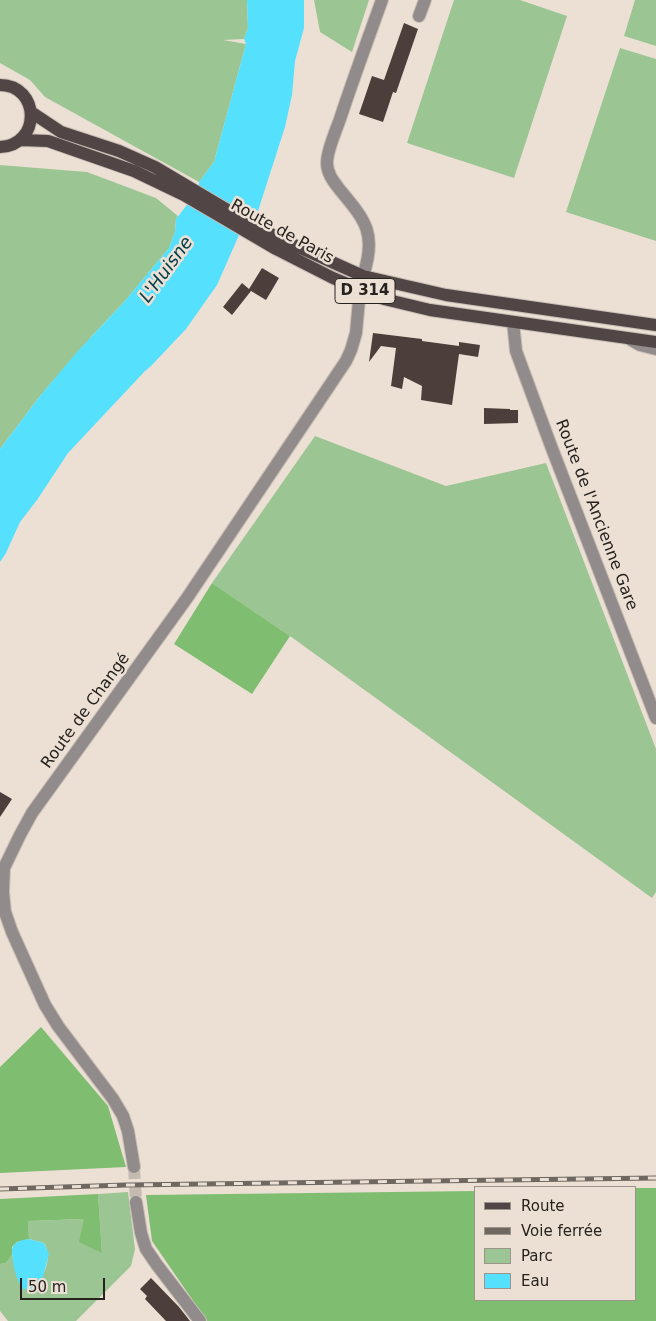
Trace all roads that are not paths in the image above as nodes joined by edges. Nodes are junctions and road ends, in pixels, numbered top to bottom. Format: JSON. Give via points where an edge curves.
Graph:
{"nodes":[{"id":1,"x":382,"y":0,"type":"edge"},
{"id":2,"x":425,"y":0,"type":"edge"},
{"id":3,"x":419,"y":16,"type":"dead end"},
{"id":4,"x":0,"y":86,"type":"edge"},
{"id":5,"x":31,"y":112,"type":"junction"},
{"id":6,"x":21,"y":140,"type":"junction"},
{"id":7,"x":0,"y":147,"type":"edge"},
{"id":8,"x":187,"y":191,"type":"junction"},
{"id":9,"x":254,"y":231,"type":"junction"},
{"id":10,"x":363,"y":276,"type":"junction"},
{"id":11,"x":360,"y":289,"type":"junction"},
{"id":12,"x":513,"y":322,"type":"junction"},
{"id":13,"x":656,"y":325,"type":"edge"},
{"id":14,"x":627,"y":338,"type":"junction"},
{"id":15,"x":656,"y":342,"type":"edge"},
{"id":16,"x":656,"y":349,"type":"edge"},
{"id":17,"x":656,"y":718,"type":"edge"},
{"id":18,"x":134,"y":1167,"type":"tunnel mouth"},
{"id":19,"x":136,"y":1202,"type":"tunnel mouth"},
{"id":20,"x":200,"y":1321,"type":"edge"}],
"edges":[{"from":1,"to":10,"type":"street","via":[[327,162],[328,173],[357,211],[369,233],[370,244]]},
{"from":2,"to":3,"type":"street"},
{"from":4,"to":5,"type":"main road","via":[[15,89],[23,95]]},
{"from":5,"to":6,"type":"main road","via":[[31,122]]},
{"from":5,"to":8,"type":"main road","name":"Route de Paris","number":"D 314","via":[[61,132],[156,167]]},
{"from":6,"to":7,"type":"main road"},
{"from":6,"to":8,"type":"main road","name":"Route de Paris","number":"D 314","via":[[48,142]]},
{"from":8,"to":9,"type":"main road","name":"Route de Paris","number":"D 314"},
{"from":9,"to":10,"type":"main road","name":"Route de Paris","number":"D 314"},
{"from":9,"to":11,"type":"main road","name":"Route de Paris","number":"D 314","via":[[276,250]]},
{"from":10,"to":13,"type":"main road","name":"Route de Paris","number":"D 314","via":[[446,295]]},
{"from":11,"to":12,"type":"main road","name":"Route de Paris","number":"D 314","via":[[430,310]]},
{"from":11,"to":18,"type":"street","name":"Route de Changé","via":[[356,333],[346,361],[187,598],[32,813],[4,868],[5,912],[12,932],[45,1005],[123,1116]]},
{"from":12,"to":14,"type":"main road","name":"Route de Paris","number":"D 314"},
{"from":12,"to":17,"type":"street","name":"Route de l'Ancienne Gare","via":[[516,351]]},
{"from":14,"to":15,"type":"main road","name":"Route de Paris","number":"D 314"},
{"from":14,"to":16,"type":"street","via":[[640,346]]},
{"from":19,"to":20,"type":"street","via":[[146,1250]]}]}
